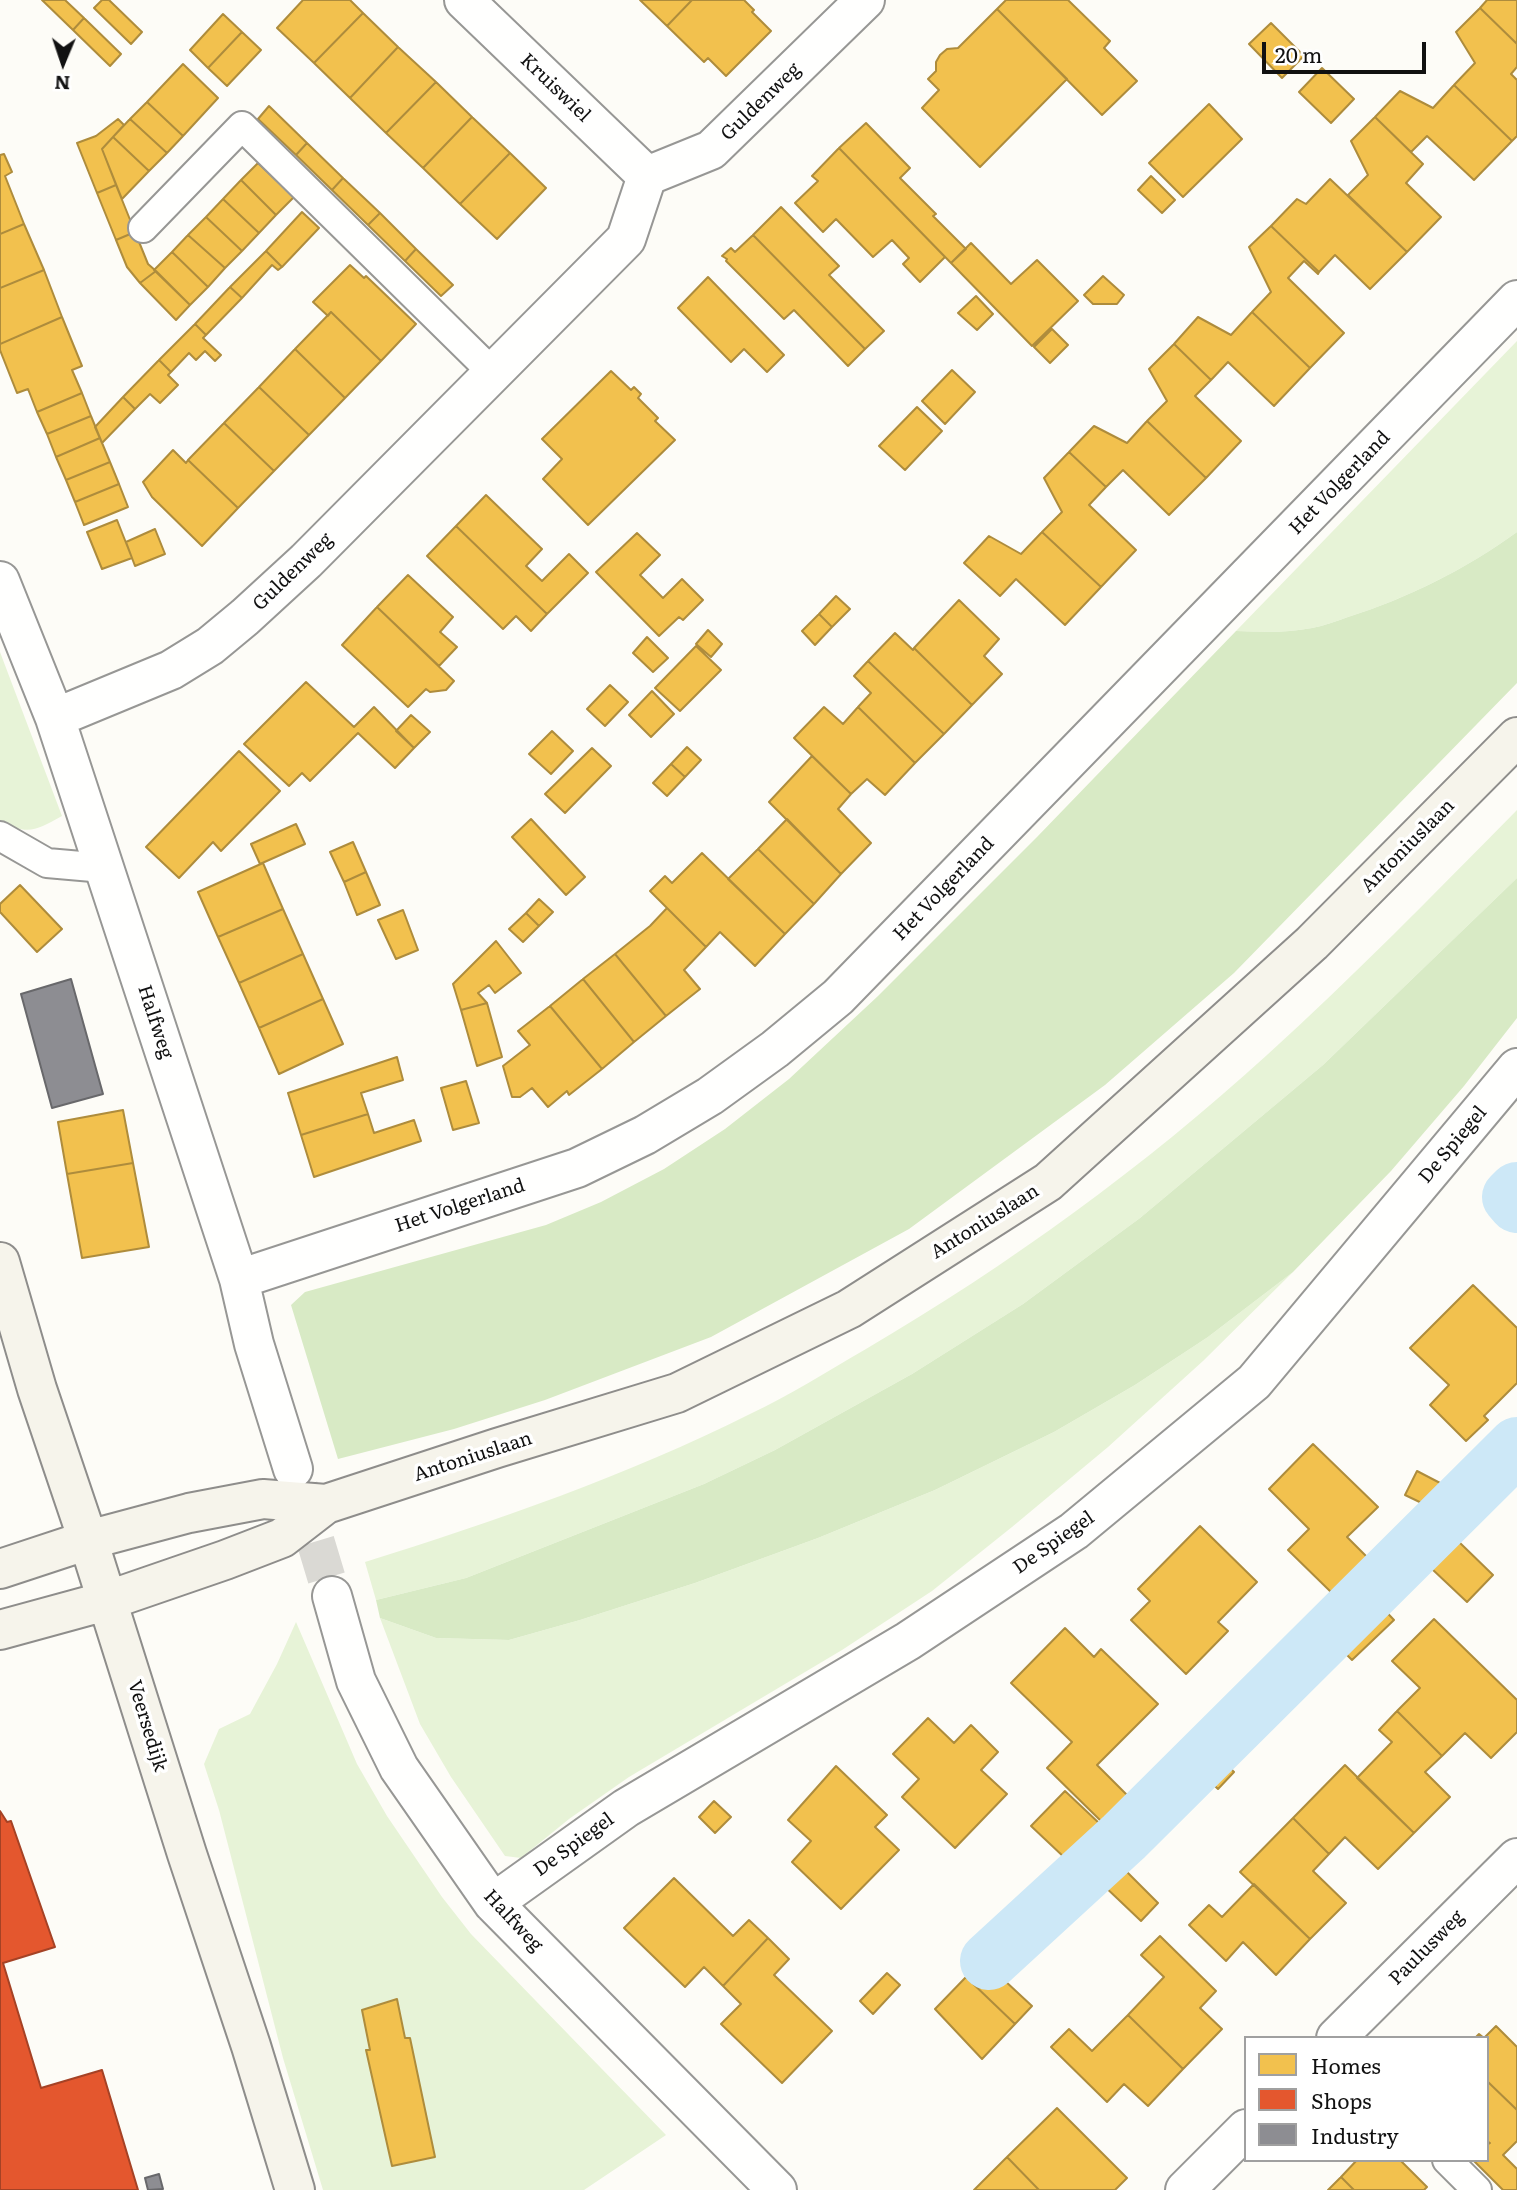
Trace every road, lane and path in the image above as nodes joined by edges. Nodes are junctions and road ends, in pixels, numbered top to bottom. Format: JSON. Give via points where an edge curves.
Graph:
{"nodes":[{"id":1,"x":464,"y":0,"type":"edge"},
{"id":2,"x":862,"y":1,"type":"edge"},
{"id":3,"x":646,"y":176,"type":"junction"},
{"id":4,"x":143,"y":228,"type":"dead end"},
{"id":5,"x":1517,"y":300,"type":"edge"},
{"id":6,"x":492,"y":372,"type":"junction"},
{"id":7,"x":0,"y":581,"type":"edge"},
{"id":8,"x":55,"y":718,"type":"junction"},
{"id":9,"x":1517,"y":737,"type":"edge"},
{"id":10,"x":0,"y":836,"type":"edge"},
{"id":11,"x":104,"y":868,"type":"junction"},
{"id":12,"x":1517,"y":1069,"type":"edge"},
{"id":13,"x":0,"y":1262,"type":"edge"},
{"id":14,"x":239,"y":1279,"type":"junction"},
{"id":15,"x":293,"y":1469,"type":"tunnel mouth"},
{"id":16,"x":326,"y":1504,"type":"junction"},
{"id":17,"x":88,"y":1540,"type":"junction"},
{"id":18,"x":0,"y":1569,"type":"edge"},
{"id":19,"x":332,"y":1596,"type":"tunnel mouth"},
{"id":20,"x":106,"y":1601,"type":"junction"},
{"id":21,"x":0,"y":1630,"type":"edge"},
{"id":22,"x":1517,"y":1858,"type":"edge"},
{"id":23,"x":493,"y":1903,"type":"junction"},
{"id":24,"x":1338,"y":2036,"type":"edge"},
{"id":25,"x":1244,"y":2131,"type":"edge"},
{"id":26,"x":1449,"y":2162,"type":"edge"},
{"id":27,"x":295,"y":2190,"type":"edge"},
{"id":28,"x":777,"y":2190,"type":"edge"},
{"id":29,"x":1185,"y":2190,"type":"edge"},
{"id":30,"x":1477,"y":2190,"type":"edge"}],
"edges":[{"from":1,"to":3,"type":"street","name":"Kruiswiel"},
{"from":2,"to":3,"type":"street","name":"Guldenweg","via":[[711,150]]},
{"from":3,"to":6,"type":"street","name":"Guldenweg","via":[[626,239]]},
{"from":4,"to":6,"type":"lane","via":[[242,126]]},
{"from":5,"to":14,"type":"street","name":"Het Volgerland","via":[[838,998],[775,1049],[656,1129],[577,1168]]},
{"from":6,"to":8,"type":"street","name":"Guldenweg","via":[[306,561],[210,646],[171,670]]},
{"from":7,"to":8,"type":"street","name":"Halfweg"},
{"from":8,"to":11,"type":"street","name":"Halfweg"},
{"from":9,"to":16,"type":"main road","name":"Antoniuslaan","via":[[1312,943],[1036,1190],[849,1309],[677,1393]]},
{"from":10,"to":11,"type":"lane","via":[[47,863]]},
{"from":11,"to":14,"type":"street","name":"Halfweg"},
{"from":12,"to":23,"type":"street","name":"De Spiegel","via":[[1255,1382],[1074,1531],[908,1641],[626,1808]]},
{"from":13,"to":17,"type":"main road","name":"Veersedijk"},
{"from":14,"to":15,"type":"street","name":"Halfweg"},
{"from":16,"to":17,"type":"main road","name":"Antoniuslaan","via":[[263,1499]]},
{"from":16,"to":20,"type":"main road","name":"Antoniuslaan","via":[[282,1538]]},
{"from":17,"to":18,"type":"main road","name":"Antoniuslaan"},
{"from":17,"to":20,"type":"main road","name":"Veersedijk"},
{"from":19,"to":23,"type":"street","name":"Halfweg","via":[[356,1681],[399,1769]]},
{"from":20,"to":21,"type":"main road","name":"Antoniuslaan"},
{"from":20,"to":27,"type":"main road","name":"Veersedijk"},
{"from":22,"to":24,"type":"street","name":"Paulusweg"},
{"from":23,"to":28,"type":"street","name":"Halfweg"},
{"from":25,"to":29,"type":"street"},
{"from":26,"to":30,"type":"lane"}]}
